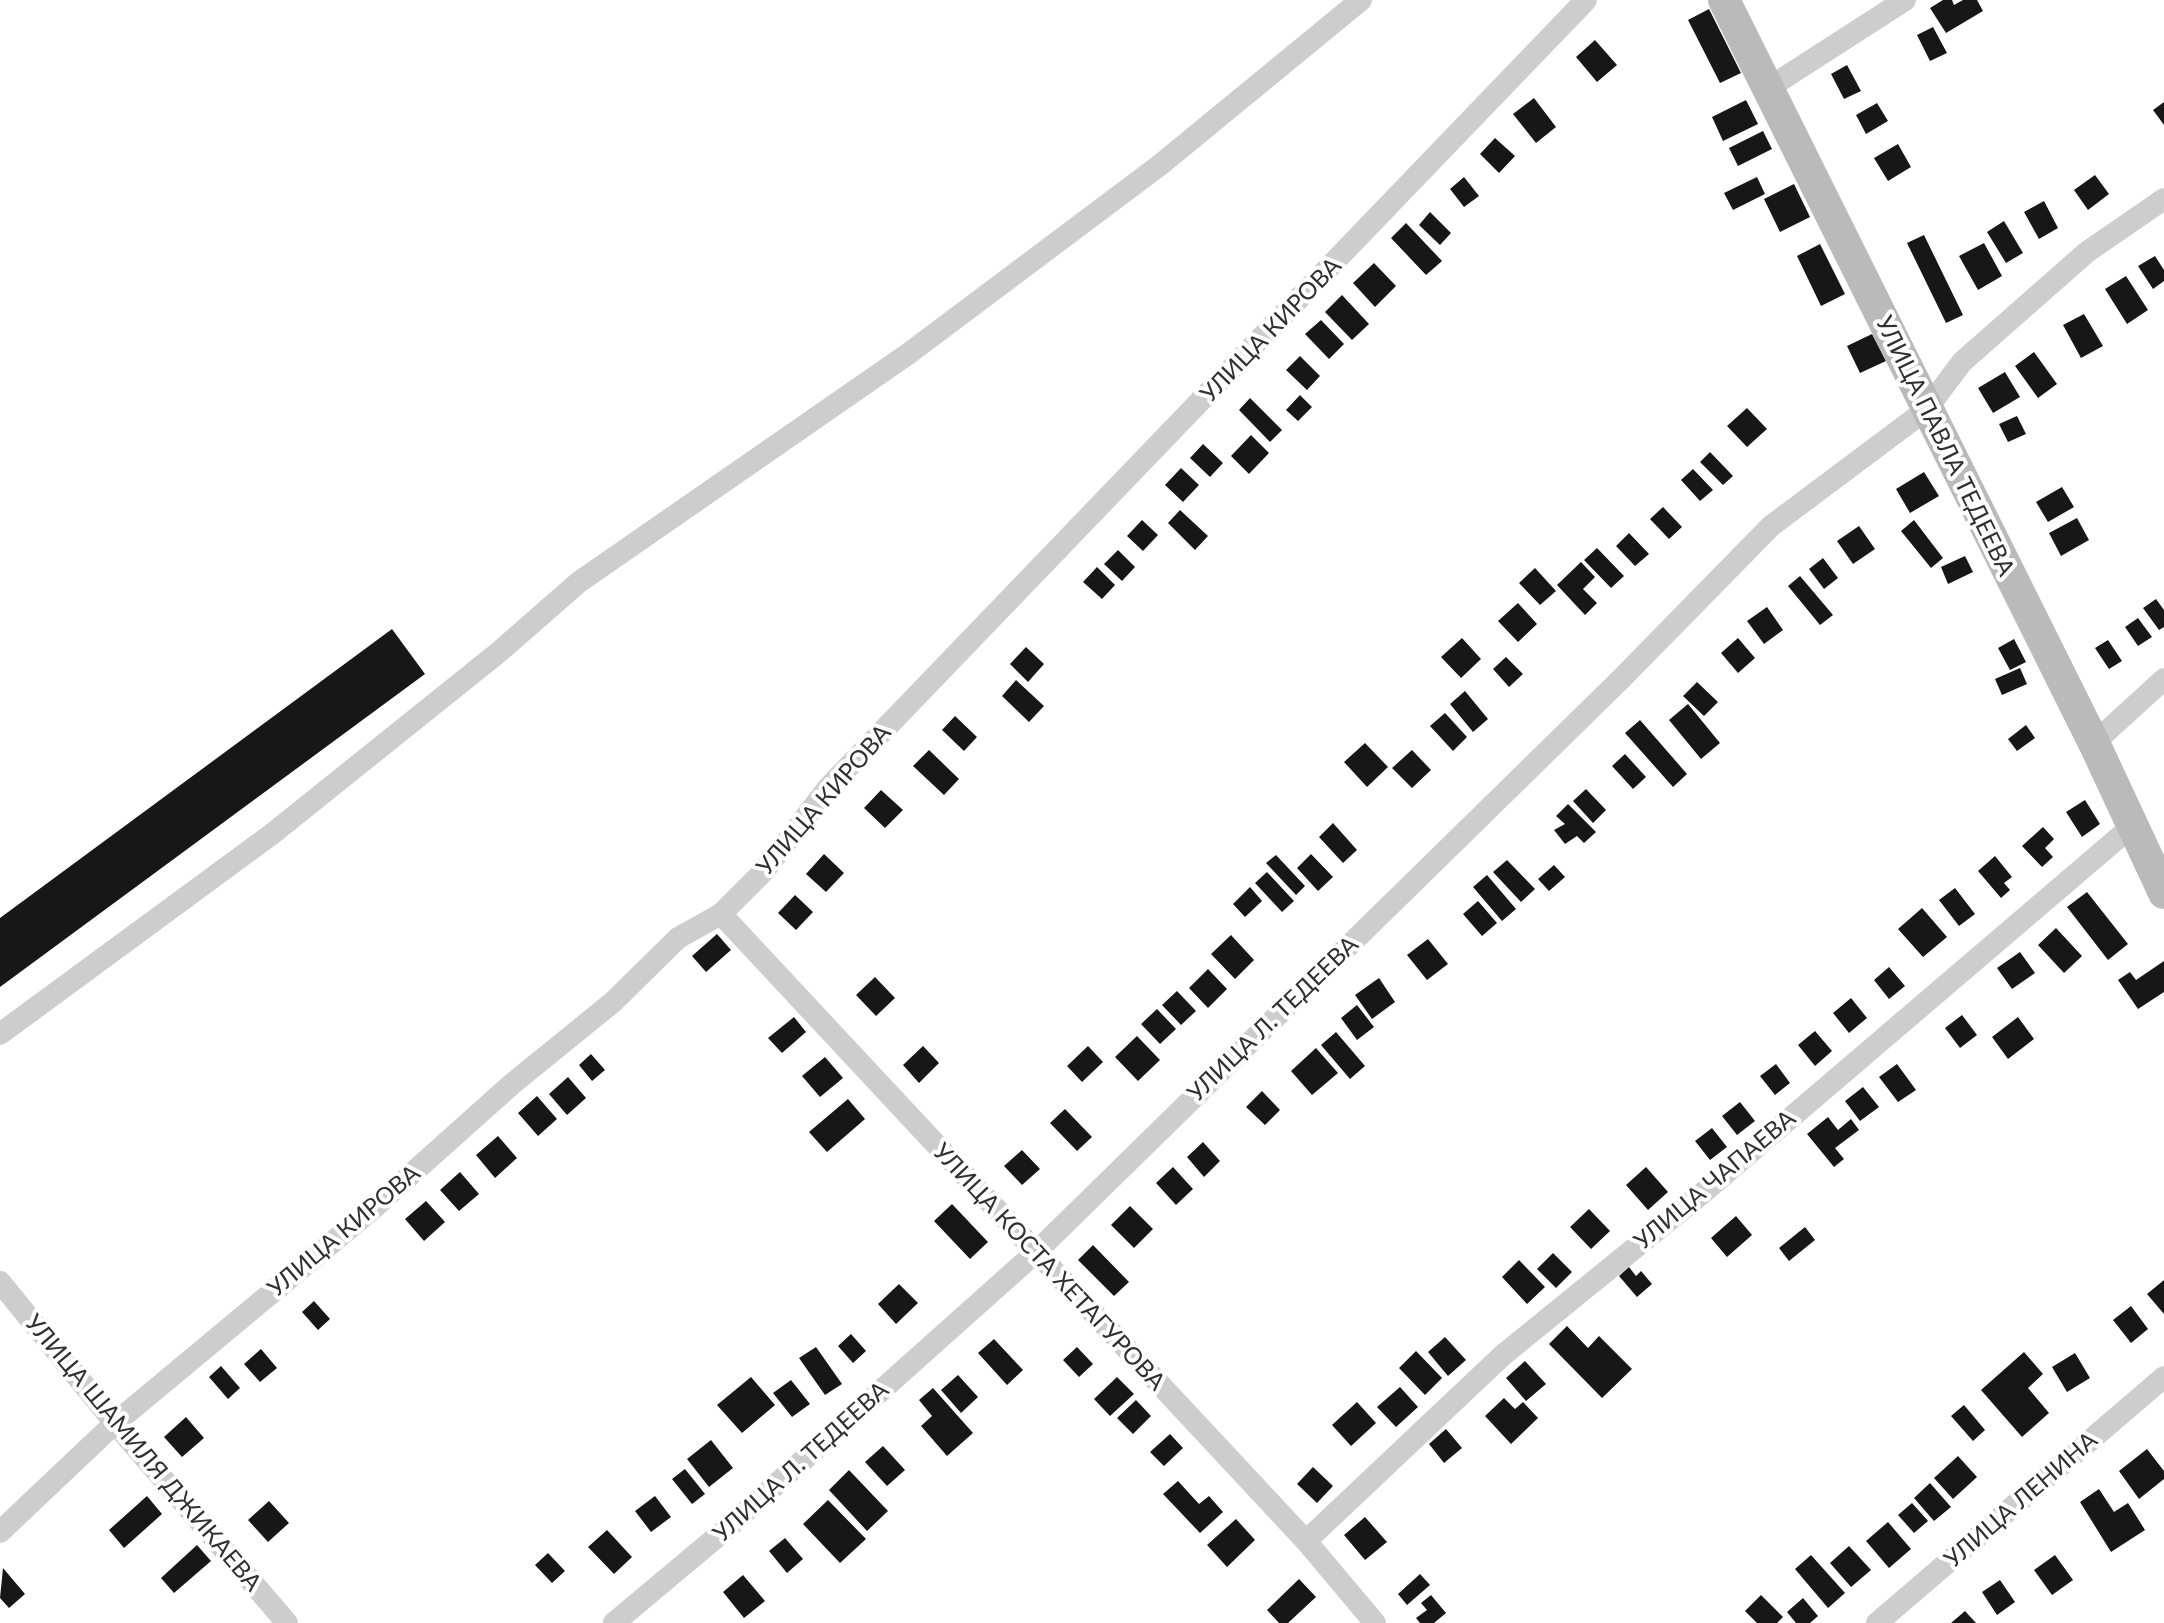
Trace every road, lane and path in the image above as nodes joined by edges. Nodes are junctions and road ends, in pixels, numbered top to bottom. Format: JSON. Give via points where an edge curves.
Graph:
{"nodes":[{"id":1,"x":1361,"y":0,"type":"edge"},
{"id":2,"x":1586,"y":0,"type":"edge"},
{"id":3,"x":1724,"y":0,"type":"edge"},
{"id":4,"x":1905,"y":0,"type":"edge"},
{"id":5,"x":1770,"y":87,"type":"junction"},
{"id":6,"x":2164,"y":199,"type":"edge"},
{"id":7,"x":1926,"y":410,"type":"junction"},
{"id":8,"x":2164,"y":679,"type":"edge"},
{"id":9,"x":2094,"y":743,"type":"junction"},
{"id":10,"x":2131,"y":827,"type":"junction"},
{"id":11,"x":2164,"y":893,"type":"edge"},
{"id":12,"x":721,"y":914,"type":"junction"},
{"id":13,"x":0,"y":1034,"type":"edge"},
{"id":14,"x":1035,"y":1253,"type":"junction"},
{"id":15,"x":0,"y":1282,"type":"edge"},
{"id":16,"x":2164,"y":1377,"type":"edge"},
{"id":17,"x":115,"y":1423,"type":"junction"},
{"id":18,"x":0,"y":1532,"type":"edge"},
{"id":19,"x":1306,"y":1541,"type":"junction"},
{"id":20,"x":287,"y":1623,"type":"edge"},
{"id":21,"x":614,"y":1623,"type":"edge"},
{"id":22,"x":1375,"y":1623,"type":"edge"},
{"id":23,"x":1877,"y":1623,"type":"edge"}],
"edges":[{"from":1,"to":13,"type":"street","via":[[1160,165],[908,354],[579,582],[272,834]]},
{"from":2,"to":12,"type":"street","name":"УЛИЦА КИРОВА","via":[[828,788],[764,871]]},
{"from":3,"to":5,"type":"main road","name":"УЛИЦА ПАВЛА ТЕДЕЕВА"},
{"from":4,"to":5,"type":"street"},
{"from":5,"to":7,"type":"main road","name":"УЛИЦА ПАВЛА ТЕДЕЕВА"},
{"from":6,"to":7,"type":"street","name":"УЛИЦА Л. ТЕДЕЕВА","via":[[2087,252],[1962,362]]},
{"from":7,"to":9,"type":"main road","name":"УЛИЦА ПАВЛА ТЕДЕЕВА"},
{"from":7,"to":14,"type":"street","name":"УЛИЦА Л. ТЕДЕЕВА","via":[[1771,526]]},
{"from":8,"to":9,"type":"street"},
{"from":9,"to":10,"type":"main road","name":"УЛИЦА ПАВЛА ТЕДЕЕВА"},
{"from":10,"to":11,"type":"main road","name":"УЛИЦА ПАВЛА ТЕДЕЕВА"},
{"from":10,"to":19,"type":"street","name":"УЛИЦА ЧАПАЕВА","via":[[1705,1191],[1503,1355]]},
{"from":12,"to":14,"type":"street","name":"УЛИЦА КОСТА ХЕТАГУРОВА"},
{"from":12,"to":17,"type":"street","name":"УЛИЦА КИРОВА","via":[[678,938],[613,1002]]},
{"from":14,"to":19,"type":"street","name":"УЛИЦА КОСТА ХЕТАГУРОВА"},
{"from":14,"to":21,"type":"street","name":"УЛИЦА Л. ТЕДЕЕВА"},
{"from":15,"to":17,"type":"street","name":"УЛИЦА ШАМИЛЯ ДЖИКАЕВА"},
{"from":16,"to":23,"type":"street","name":"УЛИЦА ЛЕНИНА"},
{"from":17,"to":18,"type":"street","name":"УЛИЦА КИРОВА"},
{"from":17,"to":20,"type":"street","name":"УЛИЦА ШАМИЛЯ ДЖИКАЕВА"},
{"from":19,"to":22,"type":"street","name":"УЛИЦА КОСТА ХЕТАГУРОВА"}]}
